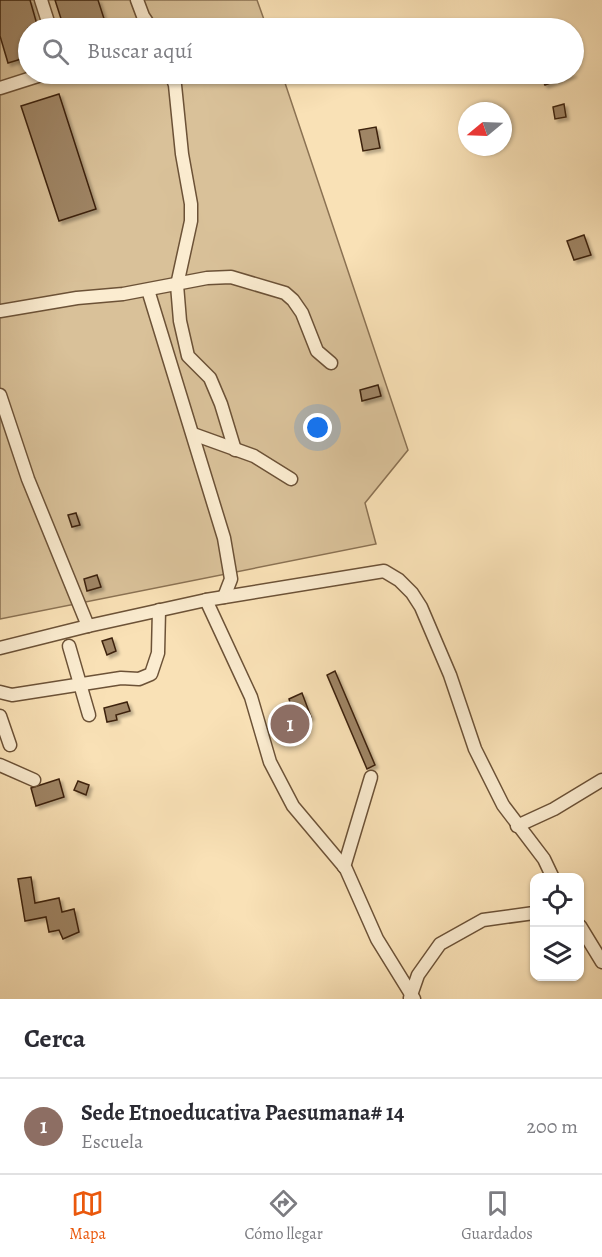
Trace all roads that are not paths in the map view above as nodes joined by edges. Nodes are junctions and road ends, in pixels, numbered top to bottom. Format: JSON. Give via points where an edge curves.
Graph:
{"nodes":[{"id":1,"x":41,"y":0,"type":"edge"},
{"id":2,"x":137,"y":0,"type":"edge"},
{"id":3,"x":47,"y":18,"type":"edge"},
{"id":4,"x":144,"y":18,"type":"edge"},
{"id":5,"x":18,"y":82,"type":"edge"},
{"id":6,"x":175,"y":84,"type":"edge"},
{"id":7,"x":0,"y":88,"type":"edge"},
{"id":8,"x":177,"y":285,"type":"junction"},
{"id":9,"x":148,"y":290,"type":"junction"},
{"id":10,"x":0,"y":310,"type":"edge"},
{"id":11,"x":331,"y":363,"type":"dead end"},
{"id":12,"x":0,"y":395,"type":"edge"},
{"id":13,"x":193,"y":434,"type":"junction"},
{"id":14,"x":235,"y":450,"type":"junction"},
{"id":15,"x":291,"y":479,"type":"dead end"},
{"id":16,"x":224,"y":597,"type":"junction"},
{"id":17,"x":206,"y":600,"type":"junction"},
{"id":18,"x":159,"y":610,"type":"junction"},
{"id":19,"x":88,"y":626,"type":"junction"},
{"id":20,"x":69,"y":646,"type":"dead end"},
{"id":21,"x":0,"y":648,"type":"edge"},
{"id":22,"x":80,"y":684,"type":"junction"},
{"id":23,"x":0,"y":692,"type":"edge"},
{"id":24,"x":89,"y":715,"type":"dead end"},
{"id":25,"x":0,"y":716,"type":"edge"},
{"id":26,"x":10,"y":745,"type":"dead end"},
{"id":27,"x":0,"y":765,"type":"edge"},
{"id":28,"x":371,"y":777,"type":"dead end"},
{"id":29,"x":34,"y":780,"type":"dead end"},
{"id":30,"x":602,"y":780,"type":"edge"},
{"id":31,"x":517,"y":826,"type":"junction"},
{"id":32,"x":344,"y":867,"type":"junction"},
{"id":33,"x":551,"y":873,"type":"edge"},
{"id":34,"x":530,"y":914,"type":"edge"},
{"id":35,"x":580,"y":927,"type":"edge"},
{"id":36,"x":602,"y":962,"type":"edge"},
{"id":37,"x":412,"y":997,"type":"edge"}],
"edges":[{"from":1,"to":3,"type":"street"},
{"from":2,"to":4,"type":"street"},
{"from":5,"to":7,"type":"street"},
{"from":6,"to":8,"type":"street","via":[[191,204]]},
{"from":8,"to":9,"type":"street"},
{"from":8,"to":11,"type":"street","via":[[231,277],[285,293],[302,313],[317,351]]},
{"from":8,"to":14,"type":"street","via":[[187,353],[210,378]]},
{"from":9,"to":10,"type":"street"},
{"from":9,"to":13,"type":"street"},
{"from":12,"to":19,"type":"street","via":[[28,479]]},
{"from":13,"to":14,"type":"street"},
{"from":13,"to":16,"type":"street","via":[[224,538],[231,579]]},
{"from":14,"to":15,"type":"street","via":[[254,456]]},
{"from":16,"to":17,"type":"street"},
{"from":16,"to":31,"type":"street","via":[[384,571],[399,580],[421,606],[475,749]]},
{"from":17,"to":18,"type":"street"},
{"from":17,"to":32,"type":"street","via":[[251,697],[270,762],[293,806]]},
{"from":18,"to":19,"type":"street"},
{"from":18,"to":22,"type":"street","via":[[158,653],[151,674],[139,679]]},
{"from":19,"to":21,"type":"street"},
{"from":20,"to":22,"type":"street"},
{"from":22,"to":23,"type":"street","via":[[12,695]]},
{"from":22,"to":24,"type":"street"},
{"from":25,"to":26,"type":"street"},
{"from":27,"to":29,"type":"street"},
{"from":28,"to":32,"type":"street"},
{"from":30,"to":31,"type":"street"},
{"from":31,"to":33,"type":"street"},
{"from":32,"to":37,"type":"street","via":[[377,939]]},
{"from":34,"to":37,"type":"street","via":[[483,920],[440,944],[418,975]]},
{"from":35,"to":36,"type":"street"}]}
